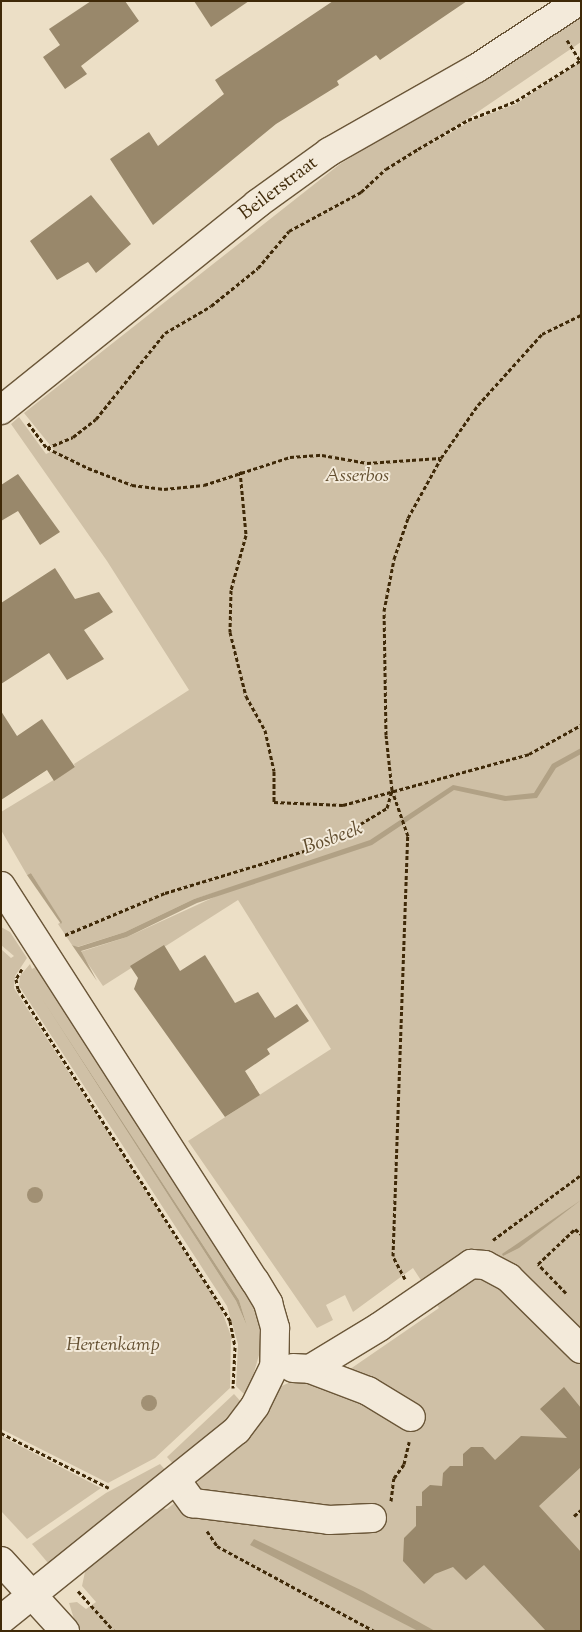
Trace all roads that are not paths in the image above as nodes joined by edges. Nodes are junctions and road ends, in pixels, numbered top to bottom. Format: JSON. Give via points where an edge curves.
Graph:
{"nodes":[{"id":1,"x":579,"y":1,"type":"edge"},
{"id":2,"x":547,"y":10,"type":"edge"},
{"id":3,"x":6,"y":406,"type":"edge"},
{"id":4,"x":3,"y":892,"type":"edge"},
{"id":5,"x":581,"y":1349,"type":"edge"},
{"id":6,"x":274,"y":1367,"type":"junction"},
{"id":7,"x":310,"y":1369,"type":"junction"},
{"id":8,"x":411,"y":1417,"type":"road end"},
{"id":9,"x":176,"y":1480,"type":"junction"},
{"id":10,"x":372,"y":1518,"type":"road end"},
{"id":11,"x":1,"y":1561,"type":"edge"},
{"id":12,"x":32,"y":1596,"type":"junction"},
{"id":13,"x":1,"y":1620,"type":"edge"},
{"id":14,"x":65,"y":1631,"type":"edge"}],
"edges":[{"from":1,"to":2,"type":"street","name":"Beilerstraat"},
{"from":2,"to":3,"type":"street","name":"Beilerstraat","via":[[477,68],[406,105],[329,152],[257,204]]},
{"from":4,"to":6,"type":"street","via":[[268,1303],[275,1328]]},
{"from":5,"to":7,"type":"street","via":[[539,1306],[497,1271],[471,1264]]},
{"from":6,"to":7,"type":"street"},
{"from":6,"to":9,"type":"street","via":[[255,1406],[237,1430]]},
{"from":7,"to":8,"type":"street","via":[[368,1391]]},
{"from":9,"to":10,"type":"street","via":[[193,1503],[329,1520]]},
{"from":9,"to":12,"type":"street"},
{"from":11,"to":12,"type":"street"},
{"from":12,"to":13,"type":"street"},
{"from":12,"to":14,"type":"street"}]}
